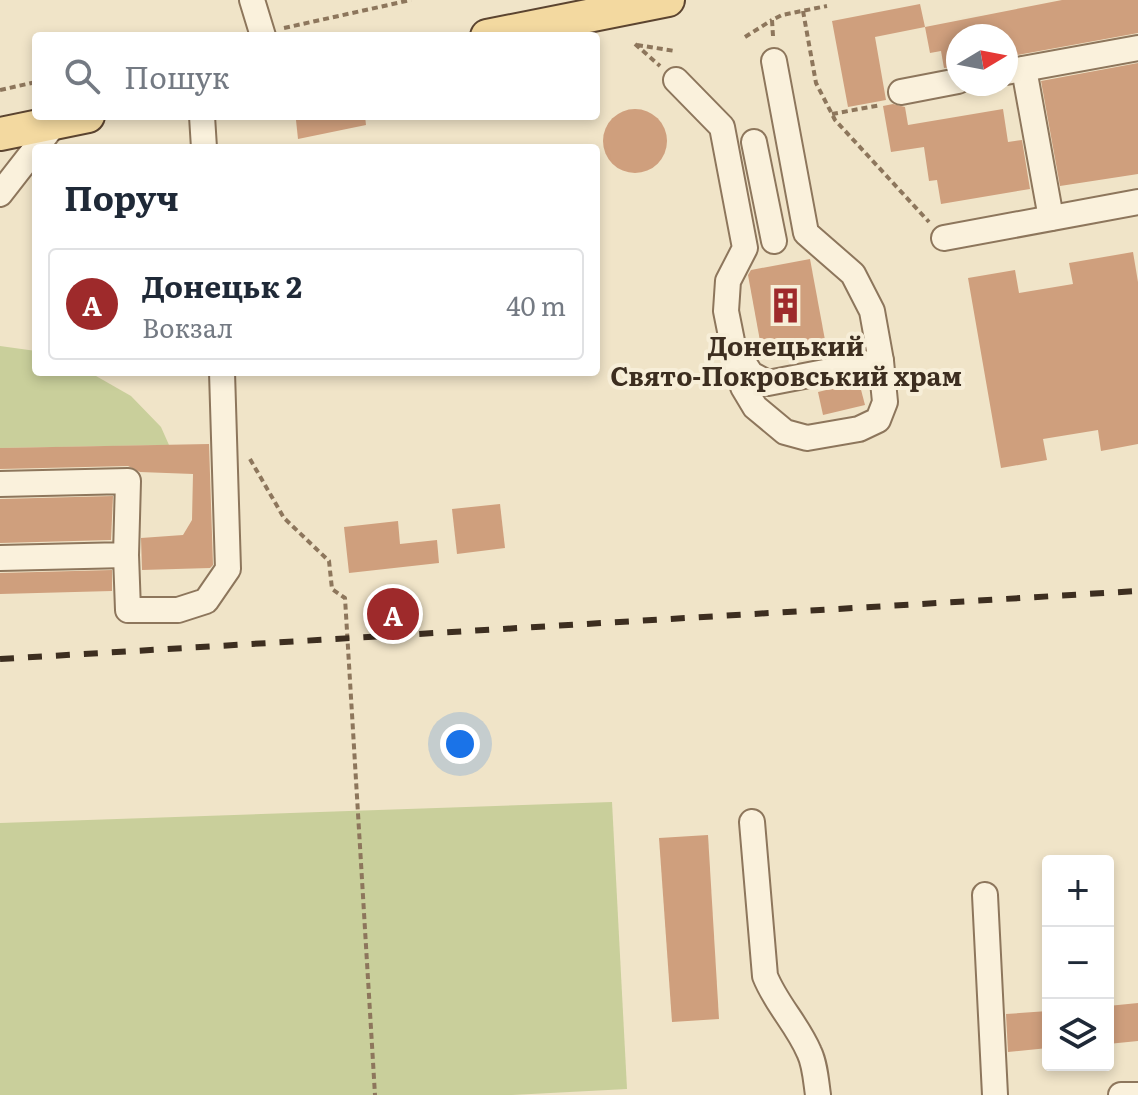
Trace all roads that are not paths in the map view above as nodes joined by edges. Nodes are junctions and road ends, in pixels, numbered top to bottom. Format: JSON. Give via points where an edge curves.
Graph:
{"nodes":[{"id":1,"x":252,"y":0,"type":"edge"},
{"id":2,"x":668,"y":0,"type":"edge"},
{"id":3,"x":262,"y":32,"type":"edge"},
{"id":4,"x":507,"y":32,"type":"edge"},
{"id":5,"x":1138,"y":48,"type":"edge"},
{"id":6,"x":774,"y":61,"type":"road end"},
{"id":7,"x":1018,"y":70,"type":"edge"},
{"id":8,"x":676,"y":80,"type":"road end"},
{"id":9,"x":946,"y":83,"type":"edge"},
{"id":10,"x":1018,"y":83,"type":"edge"},
{"id":11,"x":901,"y":92,"type":"road end"},
{"id":12,"x":67,"y":120,"type":"edge"},
{"id":13,"x":202,"y":120,"type":"edge"},
{"id":14,"x":785,"y":121,"type":"junction"},
{"id":15,"x":56,"y":122,"type":"junction"},
{"id":16,"x":722,"y":127,"type":"junction"},
{"id":17,"x":0,"y":134,"type":"edge"},
{"id":18,"x":754,"y":142,"type":"junction"},
{"id":19,"x":39,"y":144,"type":"edge"},
{"id":20,"x":204,"y":144,"type":"edge"},
{"id":21,"x":32,"y":153,"type":"edge"},
{"id":22,"x":0,"y":194,"type":"edge"},
{"id":23,"x":1138,"y":202,"type":"edge"},
{"id":24,"x":1051,"y":218,"type":"junction"},
{"id":25,"x":806,"y":233,"type":"junction"},
{"id":26,"x":944,"y":238,"type":"road end"},
{"id":27,"x":774,"y":241,"type":"junction"},
{"id":28,"x":745,"y":248,"type":"junction"},
{"id":29,"x":733,"y":346,"type":"junction"},
{"id":30,"x":881,"y":361,"type":"junction"},
{"id":31,"x":222,"y":376,"type":"edge"},
{"id":32,"x":0,"y":484,"type":"edge"},
{"id":33,"x":126,"y":555,"type":"junction"},
{"id":34,"x":0,"y":558,"type":"edge"},
{"id":35,"x":752,"y":822,"type":"dead end"},
{"id":36,"x":985,"y":895,"type":"dead end"},
{"id":37,"x":818,"y":1095,"type":"edge"},
{"id":38,"x":995,"y":1095,"type":"edge"},
{"id":39,"x":1121,"y":1095,"type":"edge"},
{"id":40,"x":1138,"y":1095,"type":"edge"}],
"edges":[{"from":1,"to":3,"type":"lane"},
{"from":2,"to":4,"type":"main road"},
{"from":5,"to":7,"type":"lane"},
{"from":6,"to":14,"type":"lane"},
{"from":8,"to":16,"type":"lane"},
{"from":9,"to":11,"type":"lane"},
{"from":10,"to":24,"type":"lane"},
{"from":12,"to":15,"type":"main road"},
{"from":13,"to":20,"type":"lane"},
{"from":14,"to":18,"type":"lane"},
{"from":14,"to":25,"type":"lane"},
{"from":15,"to":17,"type":"main road"},
{"from":15,"to":19,"type":"lane"},
{"from":16,"to":18,"type":"lane","via":[[734,139]]},
{"from":16,"to":28,"type":"lane"},
{"from":18,"to":27,"type":"lane"},
{"from":21,"to":22,"type":"lane"},
{"from":23,"to":24,"type":"lane"},
{"from":24,"to":26,"type":"lane"},
{"from":25,"to":27,"type":"lane"},
{"from":25,"to":30,"type":"lane","via":[[853,274],[872,311]]},
{"from":27,"to":28,"type":"lane"},
{"from":28,"to":29,"type":"lane","via":[[728,281],[726,311]]},
{"from":29,"to":30,"type":"lane","via":[[751,374],[768,383]]},
{"from":29,"to":30,"type":"lane","via":[[743,387],[755,407],[785,432],[807,438],[859,429],[878,420],[885,402]]},
{"from":31,"to":33,"type":"lane","via":[[228,569],[206,601],[178,610],[128,610]]},
{"from":32,"to":33,"type":"lane","via":[[128,481]]},
{"from":33,"to":34,"type":"lane"},
{"from":35,"to":37,"type":"lane","via":[[765,976],[811,1054]]},
{"from":36,"to":38,"type":"lane"},
{"from":39,"to":40,"type":"lane"}]}
